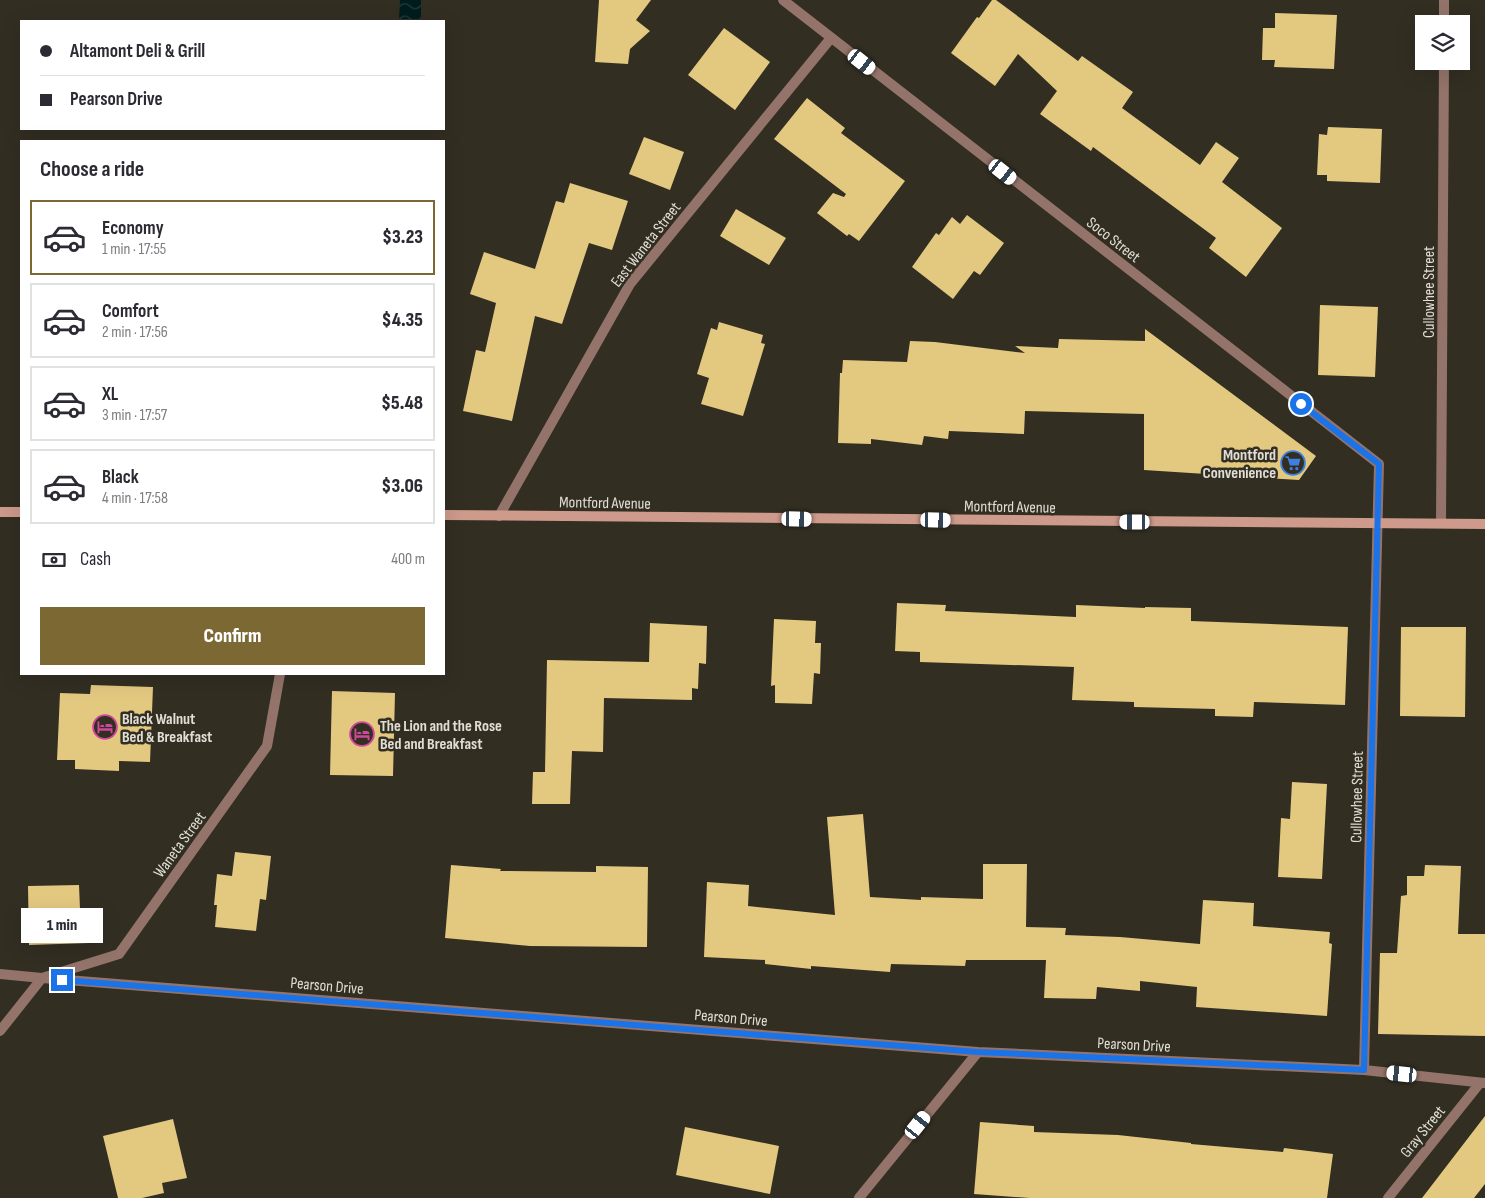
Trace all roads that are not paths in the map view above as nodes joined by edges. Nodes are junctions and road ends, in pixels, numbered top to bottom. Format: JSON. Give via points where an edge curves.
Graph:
{"nodes":[{"id":1,"x":783,"y":0,"type":"edge"},
{"id":2,"x":1444,"y":0,"type":"edge"},
{"id":3,"x":1444,"y":15,"type":"edge"},
{"id":4,"x":831,"y":38,"type":"junction"},
{"id":5,"x":1444,"y":70,"type":"edge"},
{"id":6,"x":0,"y":512,"type":"edge"},
{"id":7,"x":20,"y":512,"type":"edge"},
{"id":8,"x":445,"y":515,"type":"edge"},
{"id":9,"x":499,"y":516,"type":"junction"},
{"id":10,"x":1441,"y":523,"type":"junction"},
{"id":11,"x":1378,"y":524,"type":"junction"},
{"id":12,"x":1485,"y":524,"type":"edge"},
{"id":13,"x":280,"y":675,"type":"edge"},
{"id":14,"x":0,"y":974,"type":"edge"},
{"id":15,"x":42,"y":978,"type":"junction"},
{"id":16,"x":0,"y":1031,"type":"edge"},
{"id":17,"x":978,"y":1052,"type":"junction"},
{"id":18,"x":1364,"y":1070,"type":"junction"},
{"id":19,"x":1482,"y":1083,"type":"edge"},
{"id":20,"x":859,"y":1198,"type":"edge"},
{"id":21,"x":1388,"y":1198,"type":"edge"}],
"edges":[{"from":1,"to":4,"type":"street","name":"Soco Street"},
{"from":2,"to":3,"type":"street"},
{"from":4,"to":9,"type":"street","name":"East Waneta Street","via":[[630,284]]},
{"from":4,"to":11,"type":"street","name":"Soco Street","via":[[1379,464]]},
{"from":5,"to":10,"type":"street","name":"Cullowhee Street"},
{"from":6,"to":7,"type":"street"},
{"from":8,"to":9,"type":"street","name":"Montford Avenue"},
{"from":9,"to":11,"type":"street","name":"Montford Avenue"},
{"from":10,"to":11,"type":"street","name":"Montford Avenue"},
{"from":10,"to":12,"type":"street","name":"Montford Avenue"},
{"from":11,"to":18,"type":"street","name":"Cullowhee Street"},
{"from":13,"to":15,"type":"street","name":"Waneta Street","via":[[267,746],[119,954]]},
{"from":14,"to":15,"type":"street","name":"Pearson Drive"},
{"from":15,"to":16,"type":"street"},
{"from":15,"to":17,"type":"street","name":"Pearson Drive"},
{"from":17,"to":18,"type":"street","name":"Pearson Drive"},
{"from":17,"to":20,"type":"street"},
{"from":18,"to":19,"type":"street","name":"Pearson Drive"},
{"from":19,"to":21,"type":"street","name":"Gray Street"}]}
